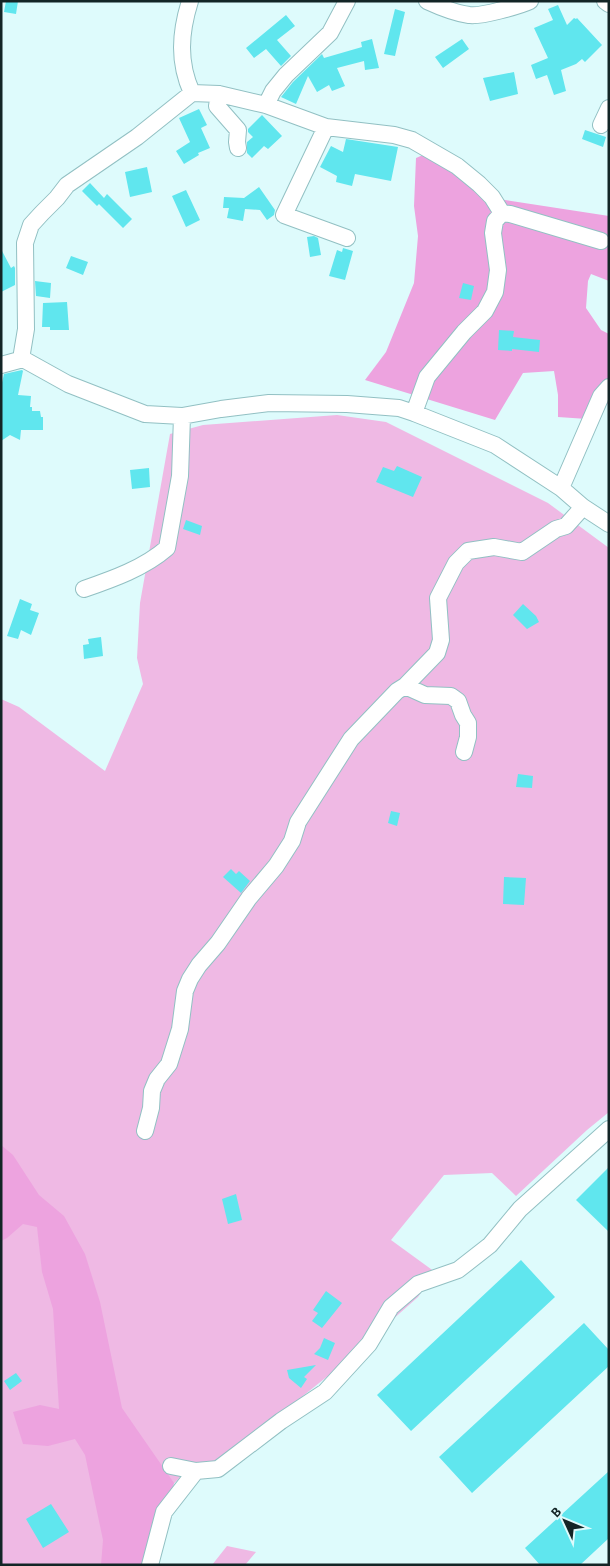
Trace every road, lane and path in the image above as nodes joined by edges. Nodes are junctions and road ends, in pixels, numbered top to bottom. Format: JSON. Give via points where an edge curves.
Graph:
{"nodes":[{"id":1,"x":190,"y":1,"type":"edge"},
{"id":2,"x":347,"y":1,"type":"edge"},
{"id":3,"x":427,"y":1,"type":"edge"},
{"id":4,"x":530,"y":1,"type":"edge"},
{"id":5,"x":605,"y":1,"type":"edge"},
{"id":6,"x":609,"y":4,"type":"edge"},
{"id":7,"x":192,"y":93,"type":"junction"},
{"id":8,"x":219,"y":94,"type":"junction"},
{"id":9,"x":266,"y":105,"type":"junction"},
{"id":10,"x":609,"y":108,"type":"edge"},
{"id":11,"x":601,"y":125,"type":"dead end"},
{"id":12,"x":326,"y":127,"type":"junction"},
{"id":13,"x":238,"y":148,"type":"dead end"},
{"id":14,"x":502,"y":213,"type":"junction"},
{"id":15,"x":347,"y":238,"type":"dead end"},
{"id":16,"x":601,"y":241,"type":"dead end"},
{"id":17,"x":23,"y":359,"type":"junction"},
{"id":18,"x":1,"y":365,"type":"edge"},
{"id":19,"x":609,"y":387,"type":"edge"},
{"id":20,"x":414,"y":412,"type":"junction"},
{"id":21,"x":182,"y":416,"type":"junction"},
{"id":22,"x":561,"y":488,"type":"junction"},
{"id":23,"x":583,"y":507,"type":"junction"},
{"id":24,"x":609,"y":524,"type":"edge"},
{"id":25,"x":84,"y":589,"type":"dead end"},
{"id":26,"x":406,"y":686,"type":"junction"},
{"id":27,"x":464,"y":752,"type":"dead end"},
{"id":28,"x":609,"y":1129,"type":"edge"},
{"id":29,"x":145,"y":1131,"type":"dead end"},
{"id":30,"x":171,"y":1466,"type":"dead end"},
{"id":31,"x":196,"y":1471,"type":"junction"},
{"id":32,"x":150,"y":1565,"type":"edge"}],
"edges":[{"from":1,"to":7,"type":"street","via":[[181,42],[186,78]]},
{"from":2,"to":9,"type":"street","via":[[330,32],[286,75]]},
{"from":3,"to":4,"type":"street","via":[[471,16]]},
{"from":5,"to":6,"type":"street"},
{"from":7,"to":8,"type":"street"},
{"from":7,"to":17,"type":"street","via":[[137,137],[67,185],[31,225],[25,243]]},
{"from":8,"to":9,"type":"street"},
{"from":8,"to":13,"type":"street","via":[[216,106],[238,130]]},
{"from":9,"to":12,"type":"street"},
{"from":10,"to":11,"type":"street"},
{"from":12,"to":14,"type":"street","via":[[394,135],[418,142],[479,184]]},
{"from":12,"to":15,"type":"street","via":[[284,215]]},
{"from":14,"to":16,"type":"street"},
{"from":14,"to":20,"type":"street","via":[[495,222],[493,234],[498,270],[495,292],[486,311],[427,377]]},
{"from":17,"to":18,"type":"street"},
{"from":17,"to":21,"type":"street","via":[[68,384],[145,414]]},
{"from":19,"to":22,"type":"street","via":[[601,396]]},
{"from":20,"to":21,"type":"street","via":[[347,404],[269,403]]},
{"from":20,"to":22,"type":"street","via":[[495,445]]},
{"from":21,"to":25,"type":"street","via":[[180,476],[167,548],[136,568]]},
{"from":22,"to":23,"type":"street"},
{"from":23,"to":24,"type":"street"},
{"from":23,"to":26,"type":"street","via":[[566,526],[556,529],[522,552],[494,547],[468,551],[456,563],[438,598],[441,640],[437,653]]},
{"from":26,"to":27,"type":"street","via":[[425,695],[451,696],[458,701],[468,723]]},
{"from":26,"to":29,"type":"street","via":[[397,691],[350,739],[298,822],[292,841],[276,866],[190,979],[185,991],[180,1029],[169,1064],[152,1092]]},
{"from":28,"to":31,"type":"street","via":[[520,1209],[490,1245],[458,1270],[418,1284],[391,1307],[369,1344],[325,1392],[218,1469]]},
{"from":30,"to":31,"type":"street"},
{"from":31,"to":32,"type":"street","via":[[164,1512]]}]}
